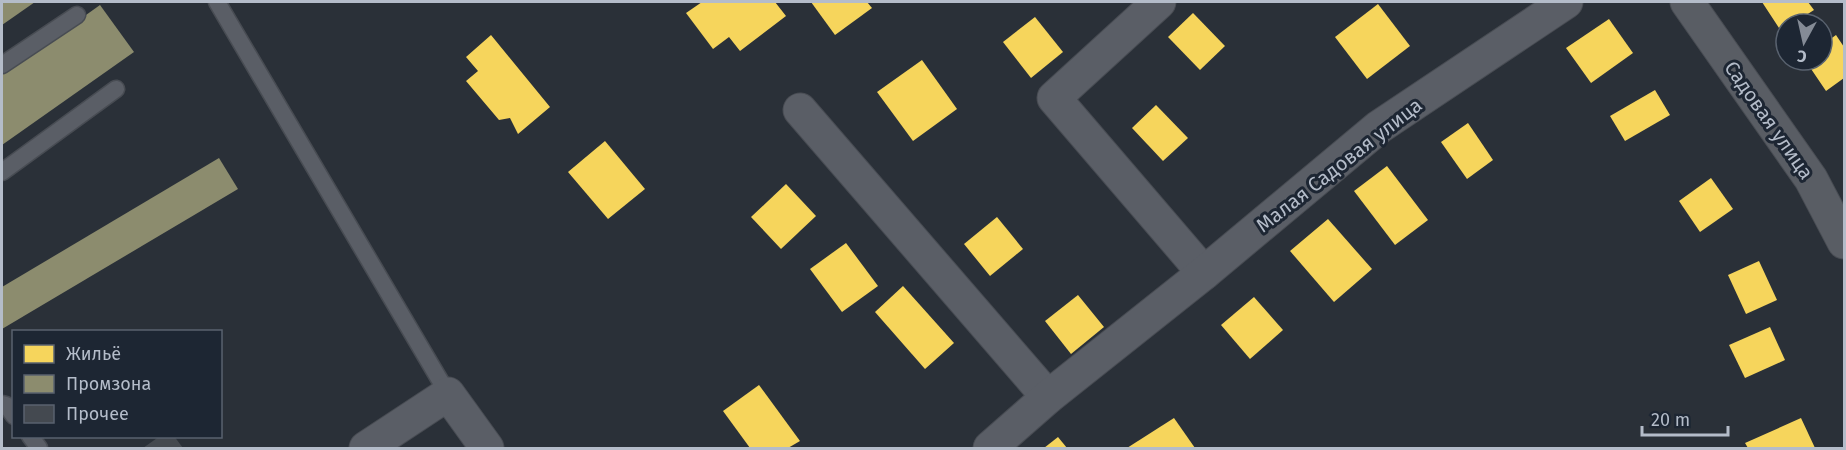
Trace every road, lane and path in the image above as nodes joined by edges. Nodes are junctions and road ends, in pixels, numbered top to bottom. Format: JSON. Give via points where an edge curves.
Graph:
{"nodes":[{"id":1,"x":217,"y":2,"type":"edge"},
{"id":2,"x":1566,"y":2,"type":"edge"},
{"id":3,"x":1687,"y":2,"type":"edge"},
{"id":4,"x":1153,"y":3,"type":"edge"},
{"id":5,"x":77,"y":15,"type":"dead end"},
{"id":6,"x":2,"y":65,"type":"edge"},
{"id":7,"x":116,"y":89,"type":"dead end"},
{"id":8,"x":800,"y":110,"type":"dead end"},
{"id":9,"x":2,"y":172,"type":"edge"},
{"id":10,"x":1845,"y":242,"type":"edge"},
{"id":11,"x":1204,"y":273,"type":"junction"},
{"id":12,"x":448,"y":394,"type":"junction"},
{"id":13,"x":1048,"y":397,"type":"junction"},
{"id":14,"x":366,"y":448,"type":"edge"},
{"id":15,"x":486,"y":448,"type":"edge"},
{"id":16,"x":990,"y":448,"type":"edge"}],
"edges":[{"from":1,"to":12,"type":"lane"},
{"from":2,"to":11,"type":"street","name":"Малая Садовая улица","via":[[1379,127]]},
{"from":3,"to":10,"type":"main road","name":"Садовая улица","via":[[1811,179]]},
{"from":4,"to":11,"type":"street","via":[[1054,99]]},
{"from":5,"to":6,"type":"lane"},
{"from":7,"to":9,"type":"lane"},
{"from":8,"to":13,"type":"street"},
{"from":11,"to":13,"type":"street","name":"Малая Садовая улица"},
{"from":12,"to":14,"type":"street"},
{"from":12,"to":15,"type":"street"},
{"from":13,"to":16,"type":"street","name":"Малая Садовая улица"}]}
